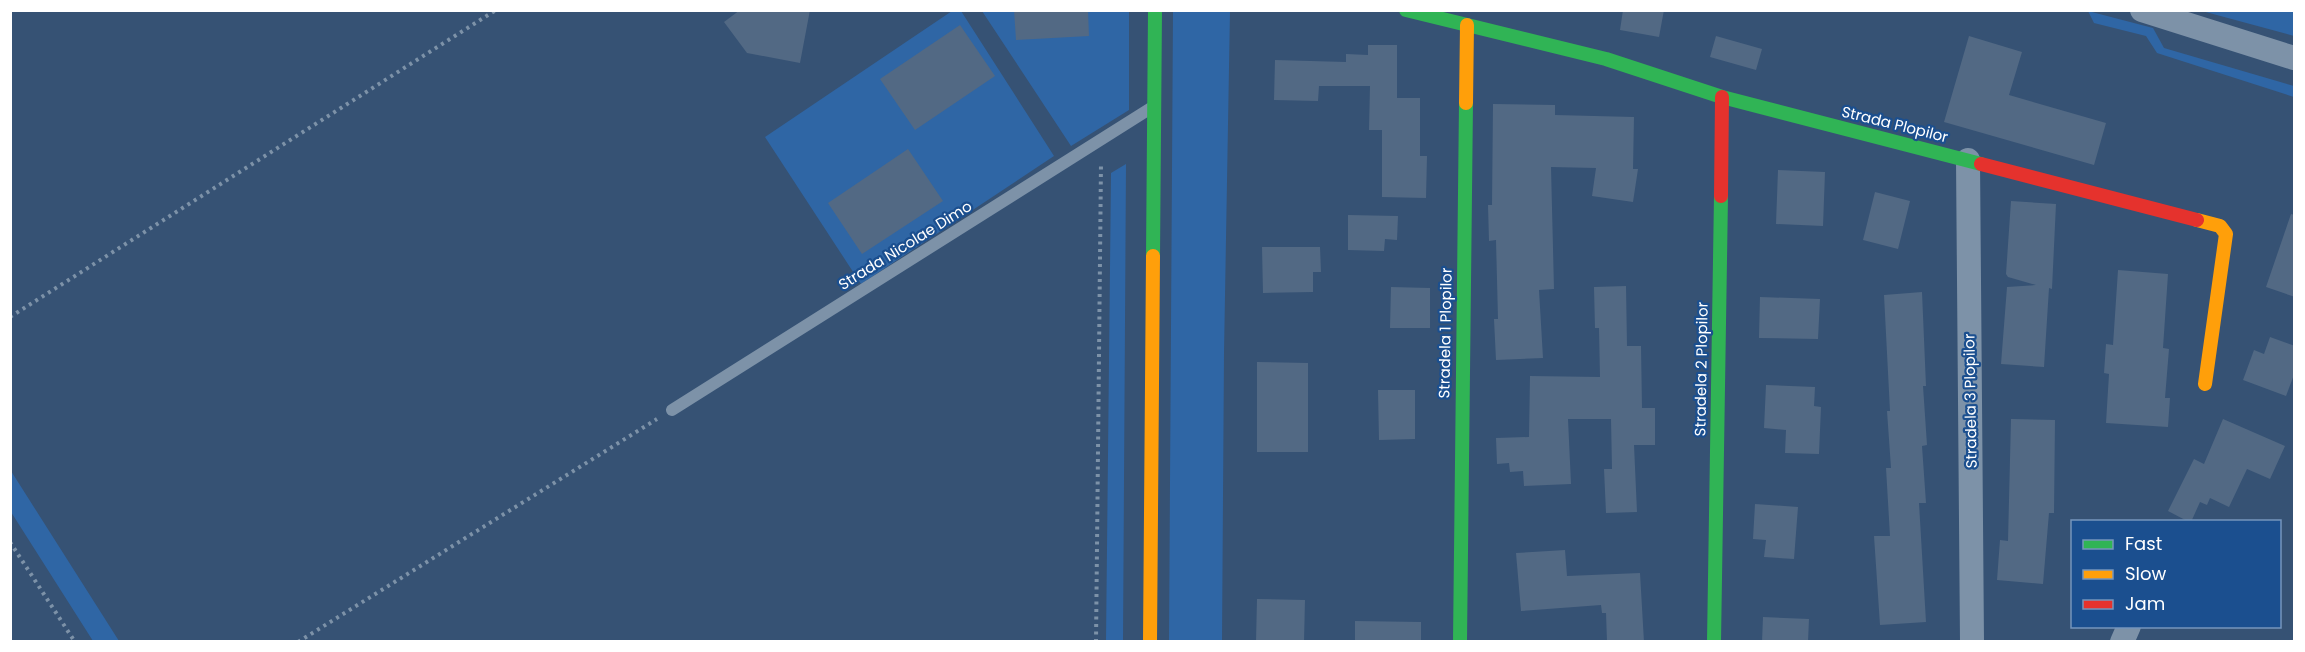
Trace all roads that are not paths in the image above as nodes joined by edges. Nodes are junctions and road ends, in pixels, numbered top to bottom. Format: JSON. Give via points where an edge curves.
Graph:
{"nodes":[{"id":1,"x":1155,"y":10,"type":"edge"},
{"id":2,"x":1406,"y":10,"type":"edge"},
{"id":3,"x":2142,"y":10,"type":"edge"},
{"id":4,"x":1467,"y":25,"type":"junction"},
{"id":5,"x":2295,"y":58,"type":"edge"},
{"id":6,"x":1722,"y":97,"type":"junction"},
{"id":7,"x":1155,"y":106,"type":"junction"},
{"id":8,"x":1968,"y":160,"type":"junction"},
{"id":9,"x":2205,"y":384,"type":"dead end"},
{"id":10,"x":672,"y":410,"type":"road end"},
{"id":11,"x":2129,"y":628,"type":"edge"},
{"id":12,"x":1150,"y":642,"type":"edge"},
{"id":13,"x":1460,"y":642,"type":"edge"},
{"id":14,"x":1714,"y":642,"type":"edge"},
{"id":15,"x":1972,"y":642,"type":"edge"},
{"id":16,"x":2122,"y":642,"type":"edge"}],
"edges":[{"from":1,"to":7,"type":"street"},
{"from":2,"to":4,"type":"street","name":"Strada Plopilor"},
{"from":3,"to":5,"type":"street"},
{"from":4,"to":6,"type":"street","name":"Strada Plopilor","via":[[1681,81]]},
{"from":4,"to":13,"type":"street","name":"Stradela 1 Plopilor"},
{"from":6,"to":8,"type":"street","name":"Strada Plopilor"},
{"from":6,"to":14,"type":"street","name":"Stradela 2 Plopilor"},
{"from":7,"to":10,"type":"lane","name":"Strada Nicolae Dimo"},
{"from":7,"to":12,"type":"street"},
{"from":8,"to":9,"type":"street","name":"Strada Plopilor","via":[[2220,226],[2226,234]]},
{"from":8,"to":15,"type":"street","name":"Stradela 3 Plopilor"},
{"from":11,"to":16,"type":"street"}]}
